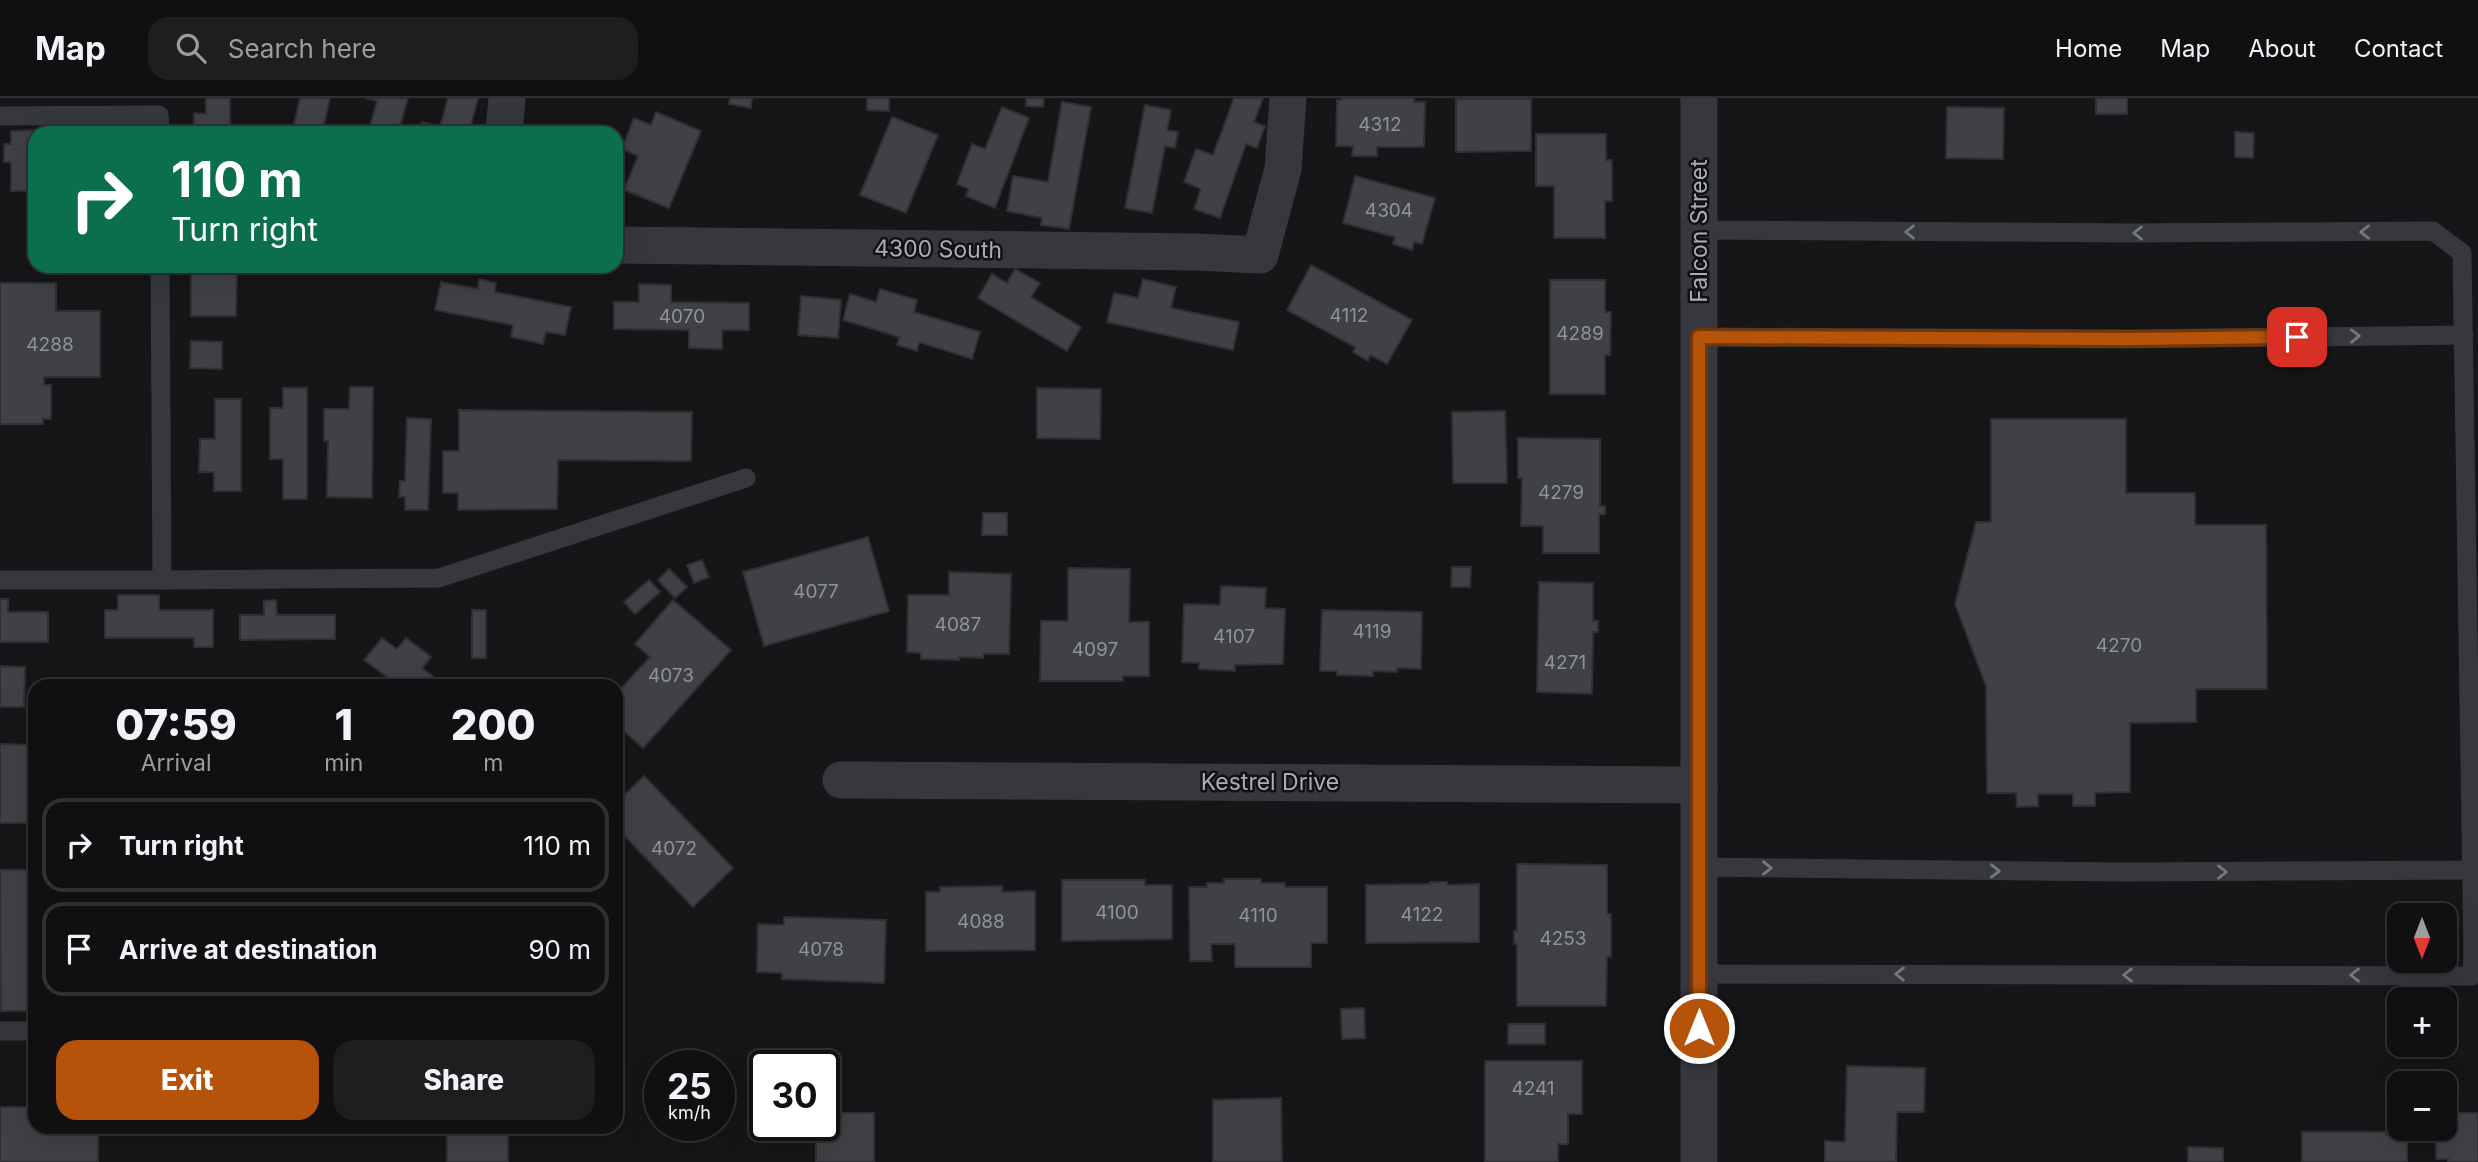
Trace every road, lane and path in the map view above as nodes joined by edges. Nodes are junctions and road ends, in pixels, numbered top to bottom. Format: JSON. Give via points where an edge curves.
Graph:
{"nodes":[{"id":1,"x":508,"y":98,"type":"edge"},
{"id":2,"x":1288,"y":98,"type":"edge"},
{"id":3,"x":1699,"y":98,"type":"edge"},
{"id":4,"x":0,"y":116,"type":"edge"},
{"id":5,"x":160,"y":126,"type":"edge"},
{"id":6,"x":505,"y":126,"type":"edge"},
{"id":7,"x":1699,"y":230,"type":"junction"},
{"id":8,"x":623,"y":245,"type":"edge"},
{"id":9,"x":160,"y":273,"type":"edge"},
{"id":10,"x":2464,"y":335,"type":"junction"},
{"id":11,"x":1699,"y":337,"type":"junction"},
{"id":12,"x":746,"y":478,"type":"dead end"},
{"id":13,"x":0,"y":580,"type":"edge"},
{"id":14,"x":162,"y":580,"type":"junction"},
{"id":15,"x":841,"y":780,"type":"dead end"},
{"id":16,"x":1699,"y":785,"type":"junction"},
{"id":17,"x":1699,"y":867,"type":"junction"},
{"id":18,"x":2472,"y":870,"type":"junction"},
{"id":19,"x":1699,"y":974,"type":"junction"},
{"id":20,"x":0,"y":1031,"type":"edge"},
{"id":21,"x":28,"y":1031,"type":"edge"},
{"id":22,"x":1699,"y":1162,"type":"edge"}],
"edges":[{"from":1,"to":6,"type":"street"},
{"from":2,"to":8,"type":"street","name":"4300 South","via":[[1283,169],[1260,255]]},
{"from":3,"to":7,"type":"street","name":"Falcon Street"},
{"from":4,"to":5,"type":"lane","via":[[159,115]]},
{"from":10,"to":7,"type":"lane","one_way":true,"via":[[2462,253],[2433,231]]},
{"from":7,"to":11,"type":"street","name":"Falcon Street"},
{"from":9,"to":14,"type":"lane"},
{"from":11,"to":10,"type":"lane","one_way":true},
{"from":10,"to":18,"type":"lane"},
{"from":11,"to":16,"type":"street","name":"Falcon Street"},
{"from":12,"to":14,"type":"lane","via":[[439,578]]},
{"from":13,"to":14,"type":"lane"},
{"from":15,"to":16,"type":"street","name":"Kestrel Drive"},
{"from":16,"to":17,"type":"street","name":"Falcon Street"},
{"from":17,"to":18,"type":"lane","one_way":true},
{"from":17,"to":19,"type":"street","name":"Falcon Street"},
{"from":18,"to":19,"type":"lane","one_way":true,"via":[[2472,976]]},
{"from":19,"to":22,"type":"street","name":"Falcon Street"},
{"from":20,"to":21,"type":"lane"}]}
